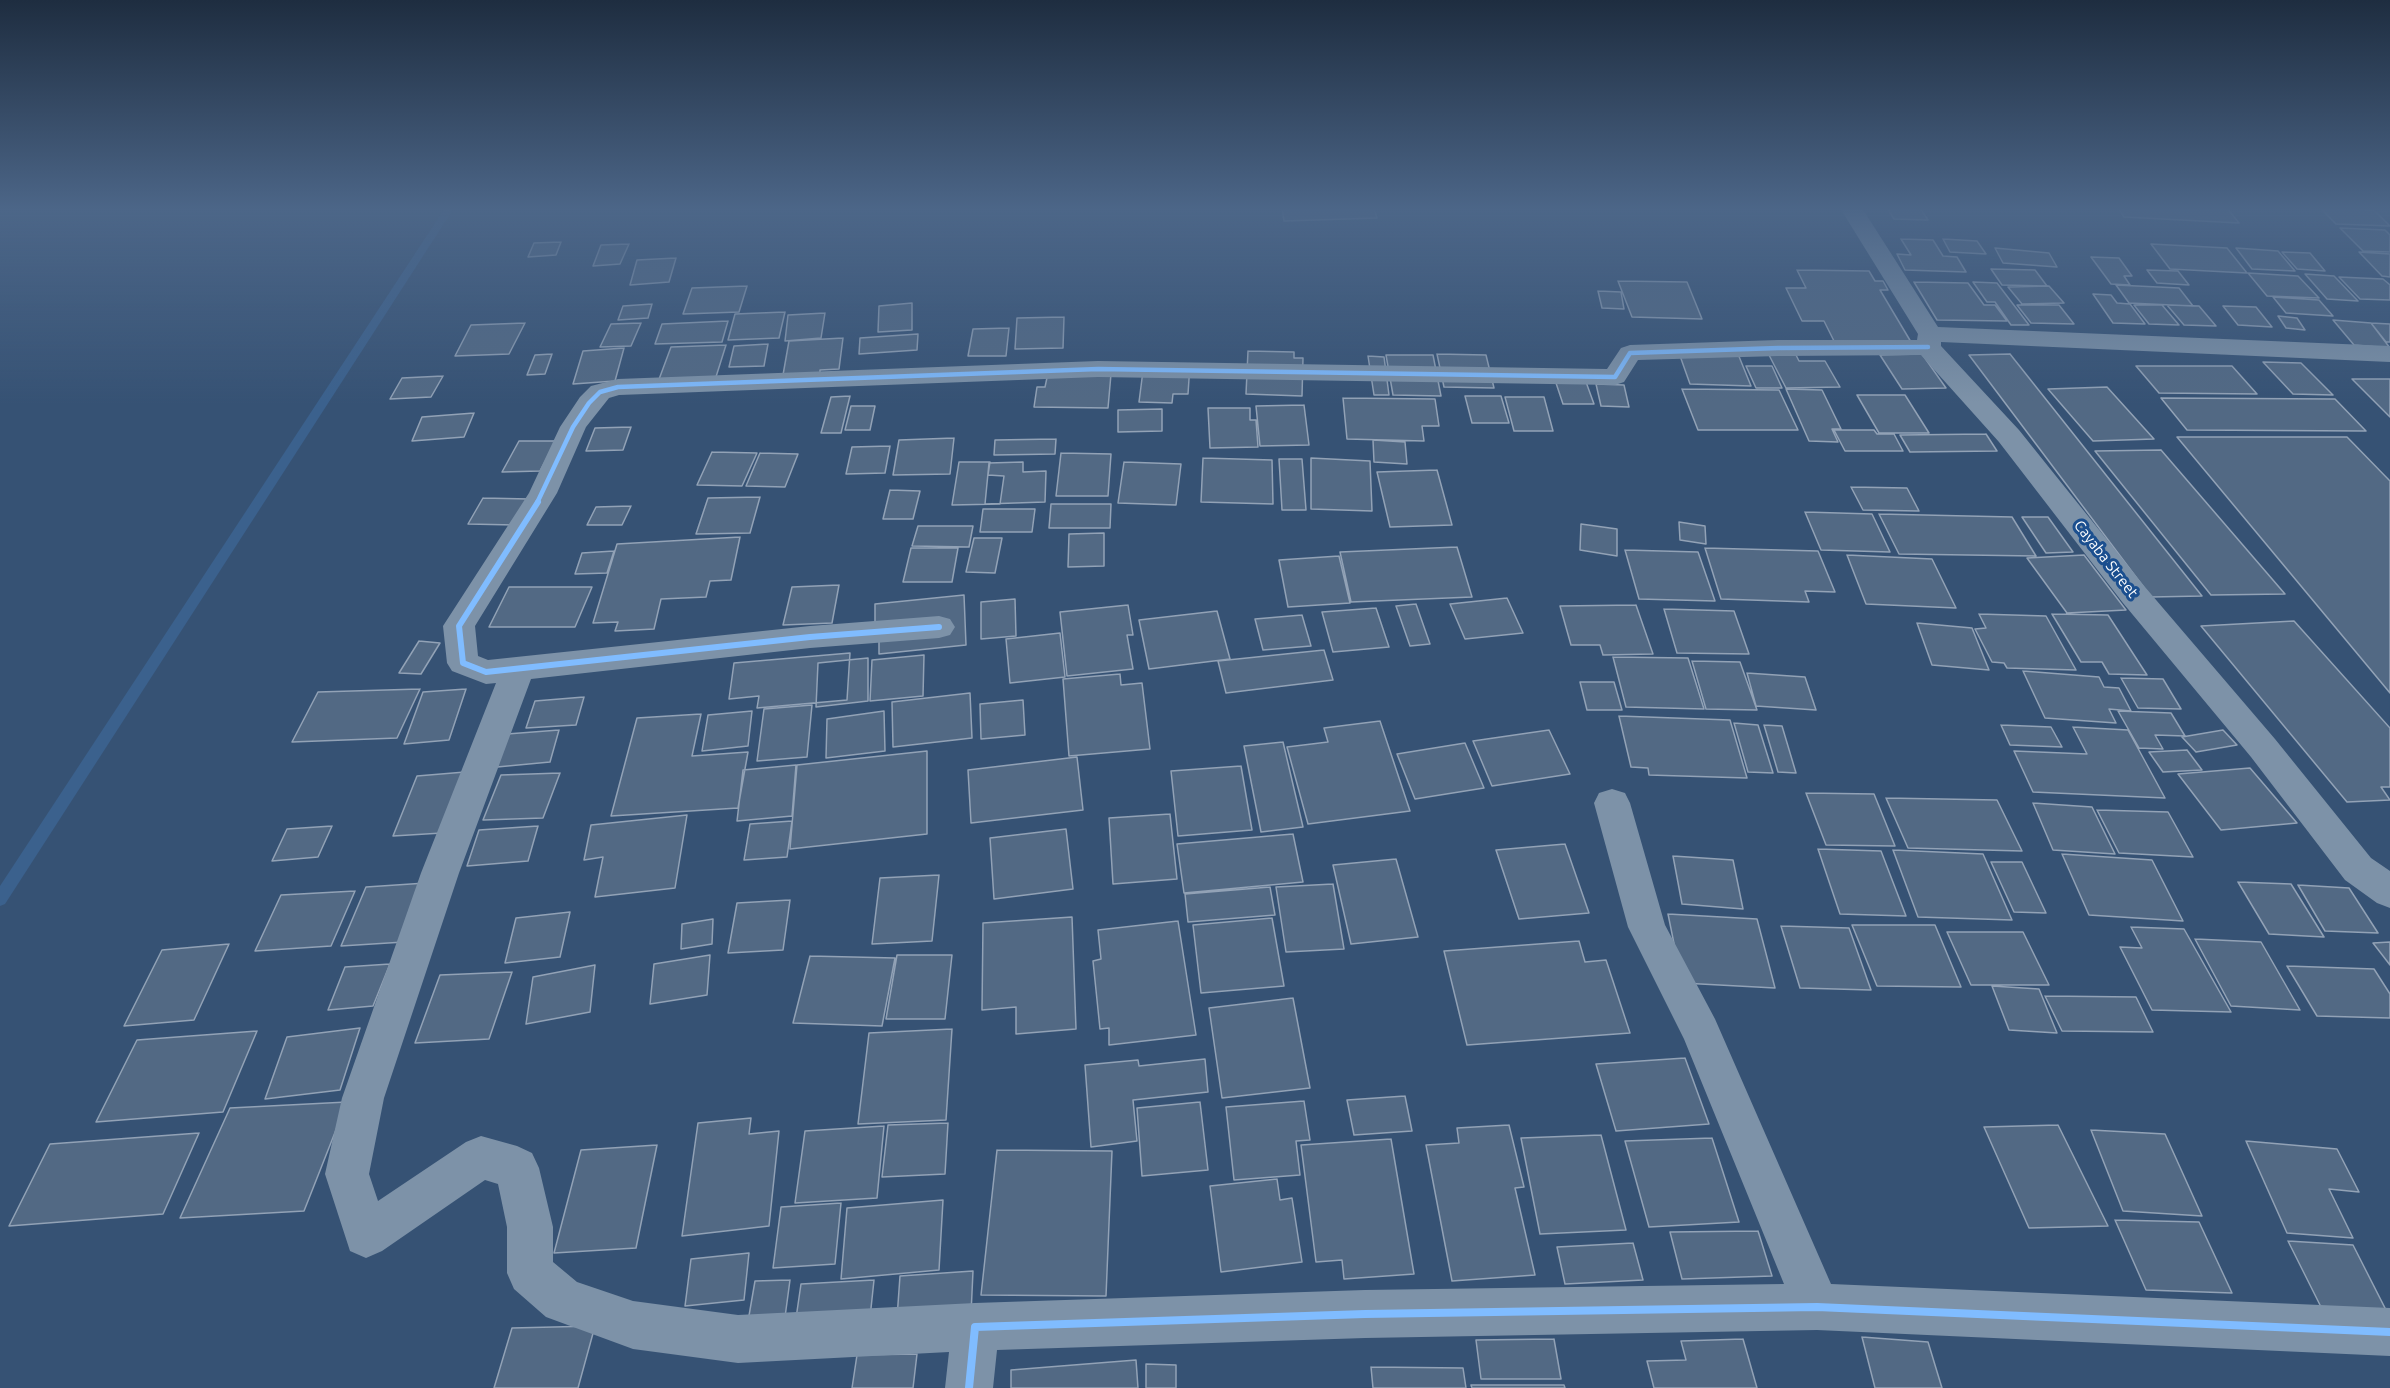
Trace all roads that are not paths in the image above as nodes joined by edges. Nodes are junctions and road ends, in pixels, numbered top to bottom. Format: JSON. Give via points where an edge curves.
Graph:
{"nodes":[{"id":1,"x":1889,"y":273,"type":"edge"},
{"id":2,"x":1929,"y":340,"type":"junction"},
{"id":3,"x":2390,"y":354,"type":"edge"},
{"id":4,"x":939,"y":627,"type":"dead end"},
{"id":5,"x":518,"y":669,"type":"junction"},
{"id":6,"x":1612,"y":803,"type":"dead end"},
{"id":7,"x":2390,"y":892,"type":"edge"},
{"id":8,"x":1817,"y":1307,"type":"junction"},
{"id":9,"x":975,"y":1327,"type":"junction"},
{"id":10,"x":2390,"y":1332,"type":"edge"},
{"id":11,"x":969,"y":1388,"type":"edge"}],
"edges":[{"from":1,"to":2,"type":"street","name":"Cayaba Street"},
{"from":2,"to":3,"type":"street"},
{"from":2,"to":5,"type":"street","via":[[1630,353],[1615,377],[1098,369],[618,387],[600,392],[573,427],[543,493],[459,626],[463,663],[486,672]]},
{"from":2,"to":7,"type":"street","name":"Cayaba Street","via":[[2358,869]]},
{"from":4,"to":5,"type":"street"},
{"from":5,"to":9,"type":"street","via":[[433,895],[363,1098],[347,1174],[366,1235],[481,1157],[517,1168],[530,1227],[530,1274],[563,1300],[633,1325],[738,1338]]},
{"from":6,"to":8,"type":"street","via":[[1647,927],[1701,1032]]},
{"from":8,"to":9,"type":"street","via":[[1365,1314]]},
{"from":8,"to":10,"type":"street"},
{"from":9,"to":11,"type":"street"}]}
